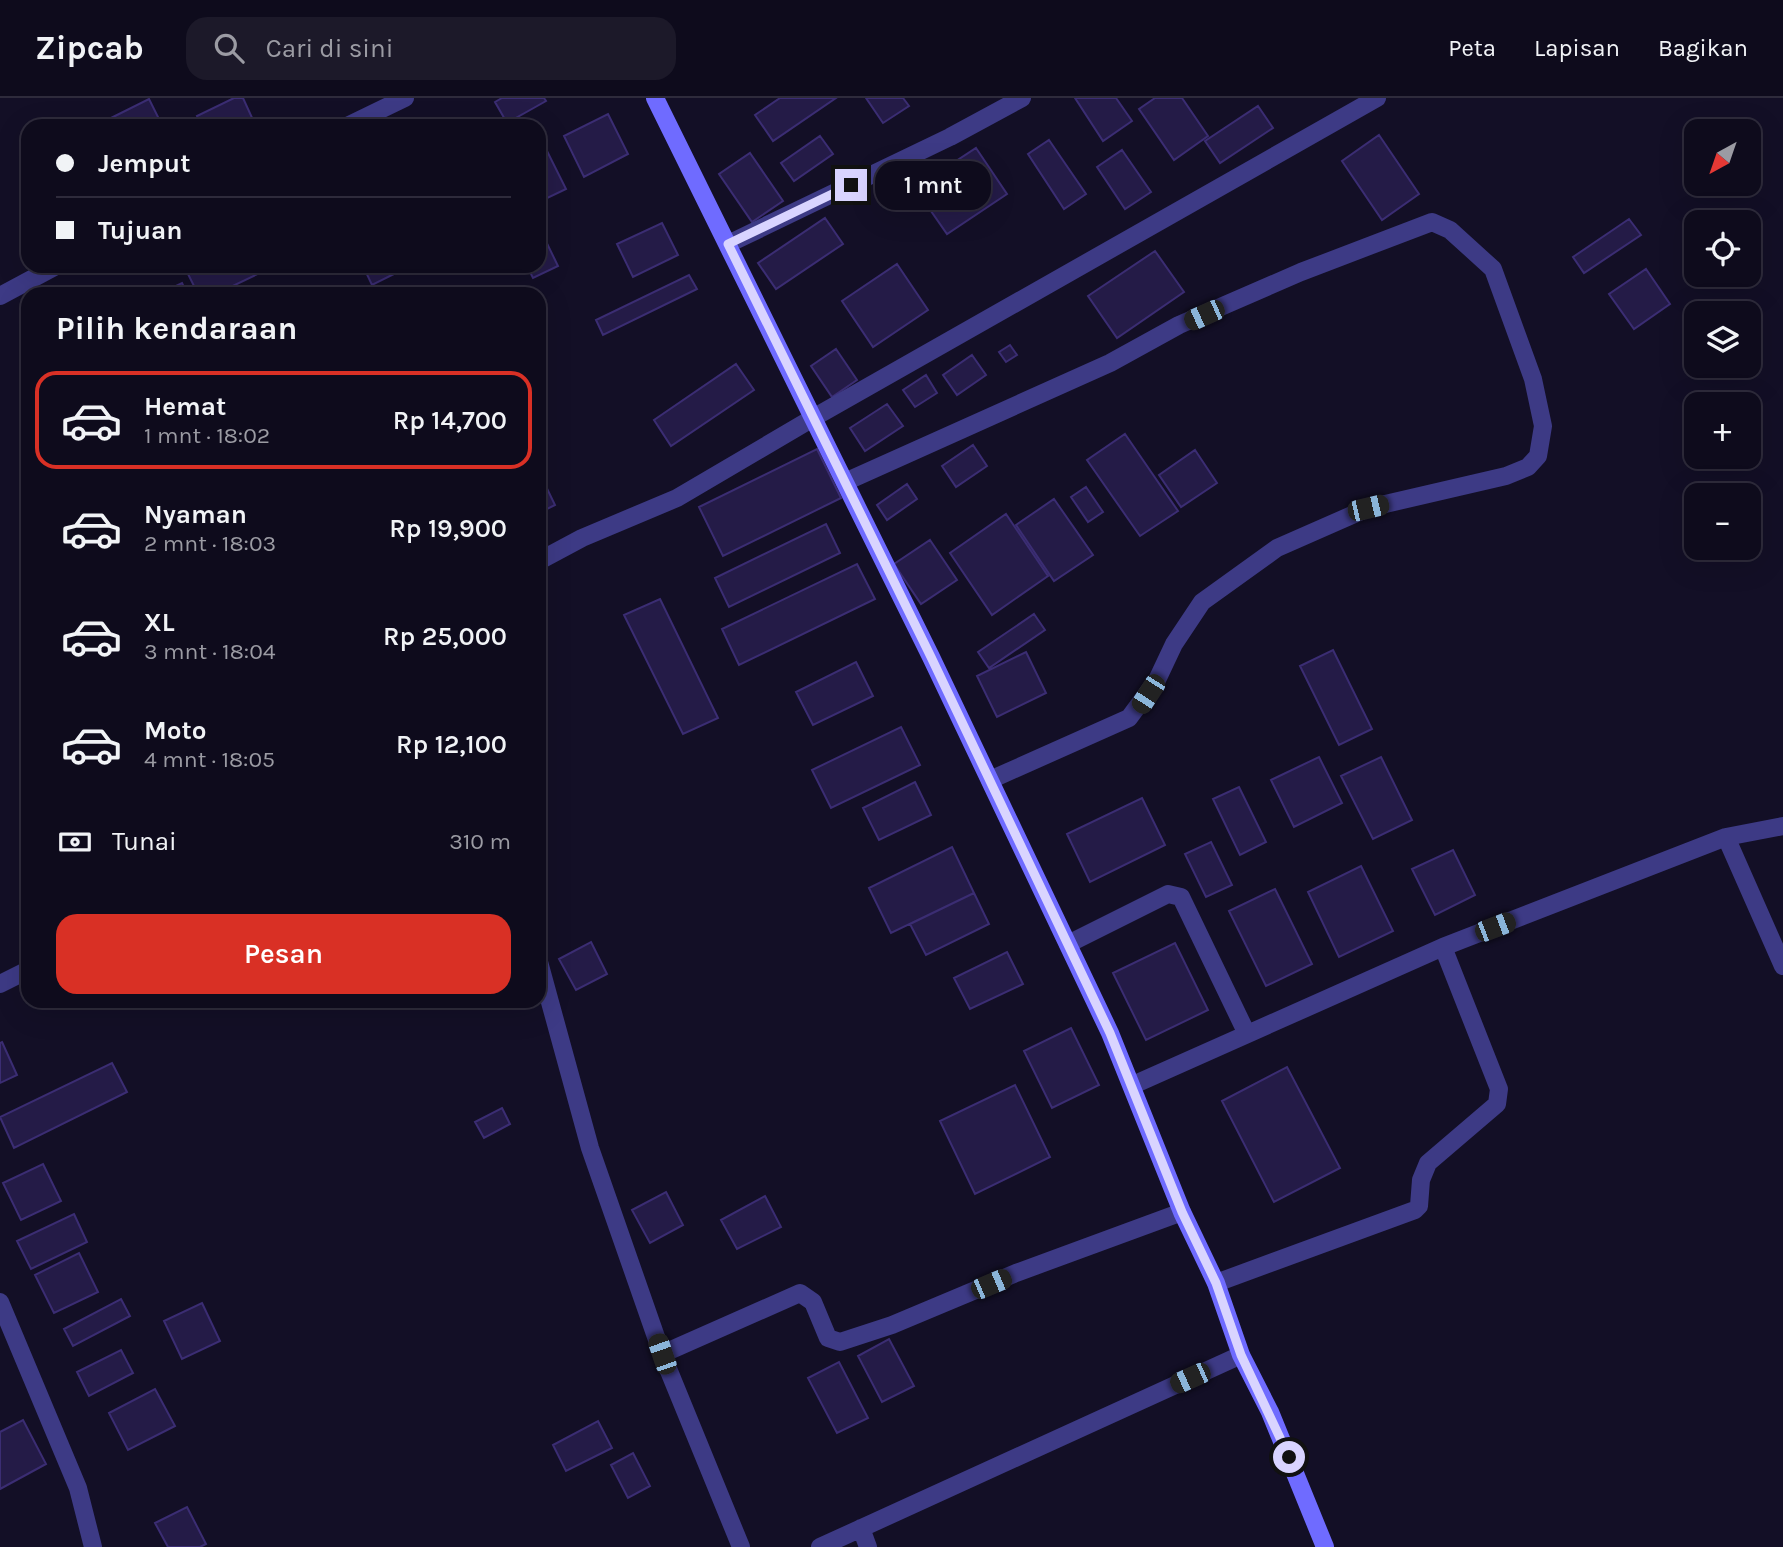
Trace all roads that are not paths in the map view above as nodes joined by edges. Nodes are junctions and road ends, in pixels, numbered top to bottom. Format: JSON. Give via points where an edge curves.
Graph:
{"nodes":[{"id":1,"x":405,"y":98,"type":"edge"},
{"id":2,"x":655,"y":98,"type":"edge"},
{"id":3,"x":1022,"y":98,"type":"edge"},
{"id":4,"x":1377,"y":98,"type":"edge"},
{"id":5,"x":361,"y":119,"type":"edge"},
{"id":6,"x":728,"y":244,"type":"junction"},
{"id":7,"x":43,"y":273,"type":"edge"},
{"id":8,"x":0,"y":296,"type":"edge"},
{"id":9,"x":813,"y":418,"type":"junction"},
{"id":10,"x":845,"y":482,"type":"junction"},
{"id":11,"x":546,"y":557,"type":"edge"},
{"id":12,"x":990,"y":780,"type":"junction"},
{"id":13,"x":1783,"y":826,"type":"edge"},
{"id":14,"x":1726,"y":838,"type":"junction"},
{"id":15,"x":1068,"y":944,"type":"junction"},
{"id":16,"x":1443,"y":947,"type":"junction"},
{"id":17,"x":1783,"y":966,"type":"edge"},
{"id":18,"x":21,"y":974,"type":"edge"},
{"id":19,"x":0,"y":984,"type":"edge"},
{"id":20,"x":546,"y":987,"type":"edge"},
{"id":21,"x":1247,"y":1034,"type":"junction"},
{"id":22,"x":1133,"y":1085,"type":"junction"},
{"id":23,"x":1182,"y":1212,"type":"junction"},
{"id":24,"x":1216,"y":1283,"type":"junction"},
{"id":25,"x":0,"y":1303,"type":"edge"},
{"id":26,"x":662,"y":1354,"type":"junction"},
{"id":27,"x":1241,"y":1355,"type":"junction"},
{"id":28,"x":861,"y":1528,"type":"junction"},
{"id":29,"x":93,"y":1547,"type":"edge"},
{"id":30,"x":741,"y":1547,"type":"edge"},
{"id":31,"x":820,"y":1547,"type":"edge"},
{"id":32,"x":868,"y":1547,"type":"edge"},
{"id":33,"x":1325,"y":1547,"type":"edge"}],
"edges":[{"from":1,"to":5,"type":"street"},
{"from":2,"to":6,"type":"street"},
{"from":3,"to":6,"type":"street"},
{"from":4,"to":9,"type":"street"},
{"from":6,"to":9,"type":"street"},
{"from":7,"to":8,"type":"street"},
{"from":9,"to":10,"type":"street"},
{"from":9,"to":11,"type":"street","via":[[677,498]]},
{"from":10,"to":12,"type":"street"},
{"from":10,"to":12,"type":"street","via":[[1110,363],[1179,325],[1432,222],[1450,230],[1493,269],[1533,379],[1543,426],[1538,456],[1528,467],[1368,508],[1277,548],[1202,602],[1129,718]]},
{"from":12,"to":15,"type":"street"},
{"from":13,"to":14,"type":"street"},
{"from":14,"to":16,"type":"street"},
{"from":14,"to":17,"type":"street"},
{"from":15,"to":21,"type":"street","via":[[1168,894],[1181,897]]},
{"from":15,"to":22,"type":"street"},
{"from":16,"to":21,"type":"street"},
{"from":16,"to":24,"type":"street","via":[[1499,1089],[1497,1104],[1428,1163],[1415,1210]]},
{"from":18,"to":19,"type":"street"},
{"from":20,"to":26,"type":"street","via":[[590,1147]]},
{"from":21,"to":22,"type":"street"},
{"from":22,"to":23,"type":"street"},
{"from":23,"to":24,"type":"street"},
{"from":23,"to":26,"type":"street","via":[[839,1342],[828,1338],[813,1302],[800,1293]]},
{"from":24,"to":27,"type":"street"},
{"from":25,"to":29,"type":"street","via":[[78,1488]]},
{"from":26,"to":30,"type":"street"},
{"from":27,"to":28,"type":"street"},
{"from":27,"to":33,"type":"street","via":[[1270,1412]]},
{"from":28,"to":31,"type":"street"},
{"from":28,"to":32,"type":"street"}]}
